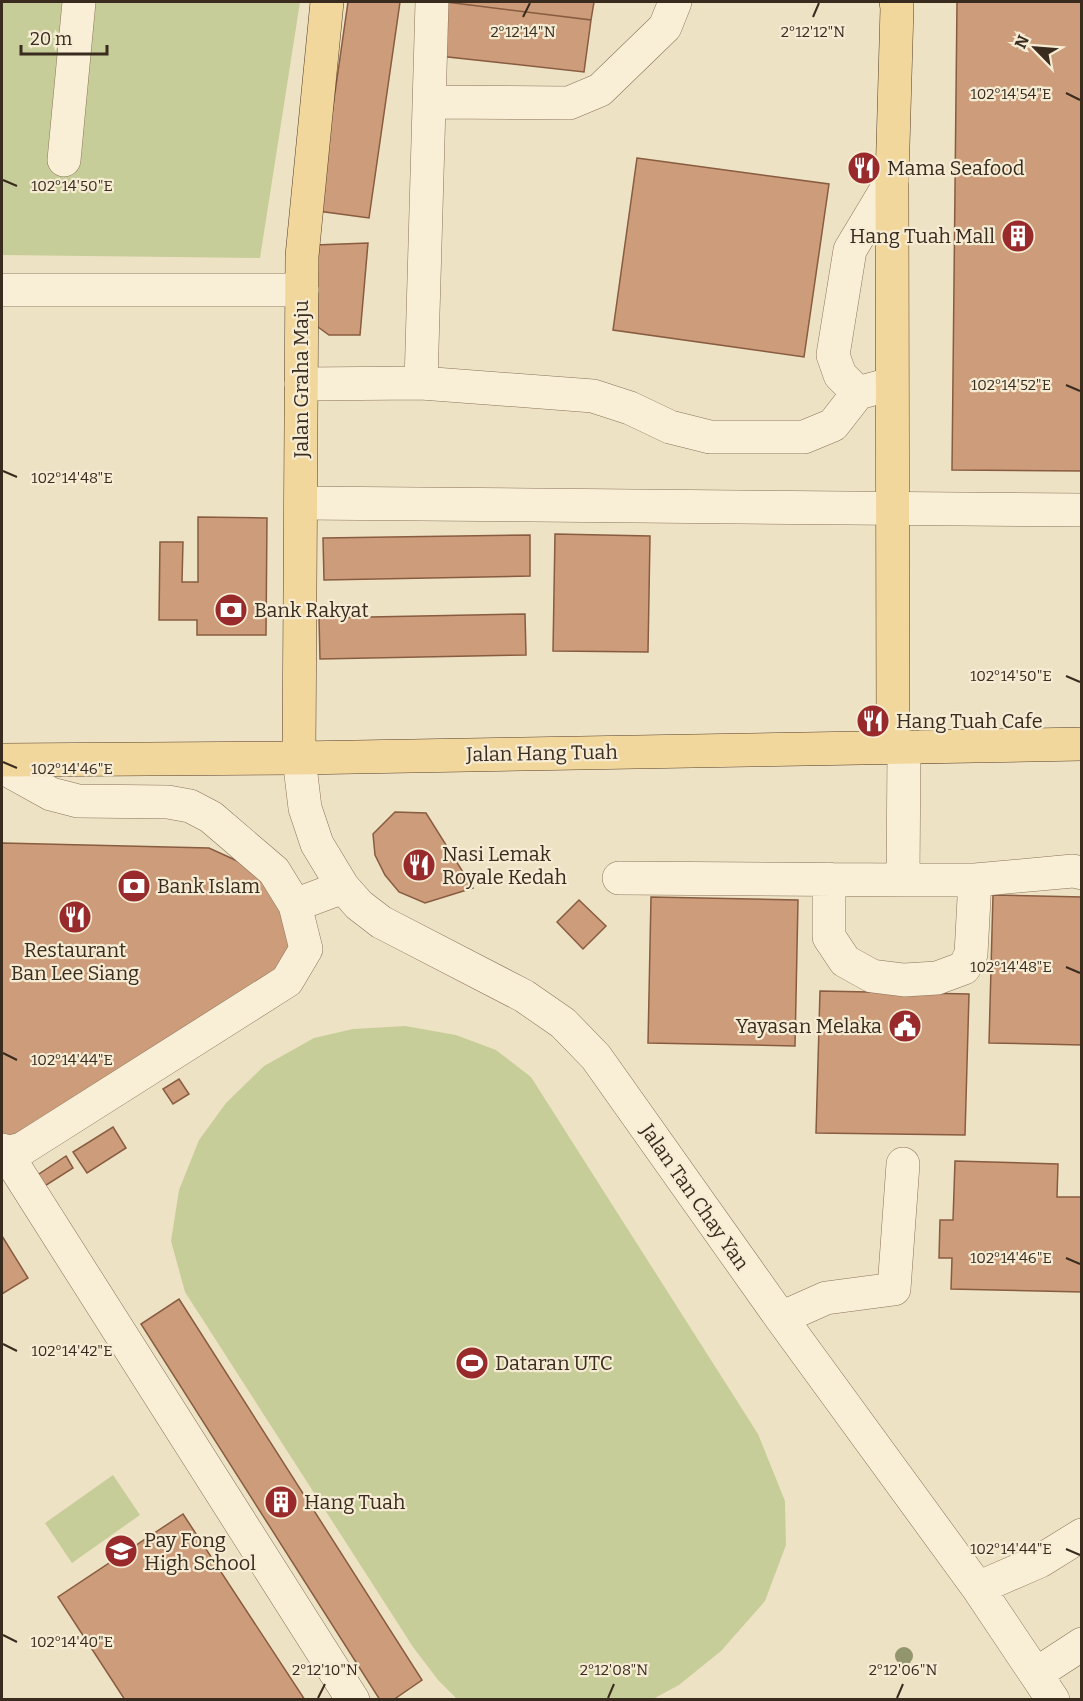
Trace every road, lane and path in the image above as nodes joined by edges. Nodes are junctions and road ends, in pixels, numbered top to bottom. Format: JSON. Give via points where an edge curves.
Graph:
{"nodes":[{"id":1,"x":79,"y":2,"type":"edge"},
{"id":2,"x":327,"y":2,"type":"edge"},
{"id":3,"x":432,"y":2,"type":"edge"},
{"id":4,"x":675,"y":2,"type":"edge"},
{"id":5,"x":898,"y":4,"type":"edge"},
{"id":6,"x":429,"y":102,"type":"junction"},
{"id":7,"x":64,"y":160,"type":"dead end"},
{"id":8,"x":892,"y":180,"type":"junction"},
{"id":9,"x":2,"y":290,"type":"edge"},
{"id":10,"x":302,"y":290,"type":"junction"},
{"id":11,"x":421,"y":383,"type":"junction"},
{"id":12,"x":301,"y":384,"type":"junction"},
{"id":13,"x":891,"y":384,"type":"junction"},
{"id":14,"x":858,"y":393,"type":"junction"},
{"id":15,"x":301,"y":503,"type":"junction"},
{"id":16,"x":893,"y":509,"type":"junction"},
{"id":17,"x":1082,"y":510,"type":"edge"},
{"id":18,"x":1082,"y":744,"type":"edge"},
{"id":19,"x":898,"y":747,"type":"junction"},
{"id":20,"x":299,"y":758,"type":"junction"},
{"id":21,"x":2,"y":760,"type":"edge"},
{"id":22,"x":2,"y":767,"type":"edge"},
{"id":23,"x":1082,"y":873,"type":"edge"},
{"id":24,"x":619,"y":878,"type":"dead end"},
{"id":25,"x":829,"y":879,"type":"junction"},
{"id":26,"x":903,"y":880,"type":"junction"},
{"id":27,"x":975,"y":880,"type":"junction"},
{"id":28,"x":343,"y":886,"type":"junction"},
{"id":29,"x":295,"y":905,"type":"junction"},
{"id":30,"x":4,"y":1151,"type":"edge"},
{"id":31,"x":903,"y":1164,"type":"dead end"},
{"id":32,"x":781,"y":1318,"type":"junction"},
{"id":33,"x":1082,"y":1535,"type":"edge"},
{"id":34,"x":1040,"y":1561,"type":"junction"},
{"id":35,"x":978,"y":1588,"type":"junction"},
{"id":36,"x":999,"y":1618,"type":"junction"},
{"id":37,"x":1082,"y":1644,"type":"edge"},
{"id":38,"x":1045,"y":1687,"type":"edge"},
{"id":39,"x":353,"y":1700,"type":"edge"}],
"edges":[{"from":1,"to":7,"type":"street"},
{"from":2,"to":10,"type":"main road","name":"Jalan Graha Maju"},
{"from":3,"to":6,"type":"street"},
{"from":4,"to":6,"type":"street","via":[[665,27],[600,90],[569,103]]},
{"from":5,"to":8,"type":"main road"},
{"from":6,"to":11,"type":"street"},
{"from":8,"to":13,"type":"main road"},
{"from":8,"to":14,"type":"street","via":[[850,250],[833,355],[840,375]]},
{"from":9,"to":10,"type":"street"},
{"from":10,"to":12,"type":"main road","name":"Jalan Graha Maju"},
{"from":11,"to":12,"type":"street"},
{"from":11,"to":14,"type":"street","via":[[593,396],[670,427],[710,437],[804,437],[833,425]]},
{"from":12,"to":15,"type":"main road","name":"Jalan Graha Maju"},
{"from":13,"to":14,"type":"street"},
{"from":13,"to":16,"type":"main road"},
{"from":15,"to":16,"type":"street"},
{"from":15,"to":20,"type":"main road","name":"Jalan Graha Maju"},
{"from":16,"to":17,"type":"street"},
{"from":16,"to":19,"type":"main road"},
{"from":18,"to":19,"type":"main road","name":"Jalan Hang Tuah"},
{"from":19,"to":20,"type":"main road","name":"Jalan Hang Tuah"},
{"from":19,"to":26,"type":"street"},
{"from":20,"to":21,"type":"main road","name":"Jalan Hang Tuah"},
{"from":20,"to":28,"type":"street","name":"Jalan Tan Chay Yan","via":[[305,808],[317,844]]},
{"from":22,"to":29,"type":"street","via":[[51,794],[78,801],[168,802],[190,806],[211,817],[274,871]]},
{"from":23,"to":27,"type":"street"},
{"from":24,"to":25,"type":"street"},
{"from":25,"to":26,"type":"street"},
{"from":25,"to":27,"type":"street","via":[[829,937],[845,961],[872,976],[904,980],[937,978],[964,969],[971,954]]},
{"from":26,"to":27,"type":"street"},
{"from":28,"to":29,"type":"street"},
{"from":28,"to":32,"type":"street","name":"Jalan Tan Chay Yan","via":[[359,905],[381,921],[524,996],[563,1023],[596,1057]]},
{"from":29,"to":30,"type":"street","via":[[306,949],[287,981],[22,1149]]},
{"from":30,"to":39,"type":"street"},
{"from":31,"to":32,"type":"street","via":[[894,1289],[826,1298]]},
{"from":32,"to":35,"type":"street","name":"Jalan Tan Chay Yan"},
{"from":33,"to":34,"type":"street"},
{"from":34,"to":35,"type":"street"},
{"from":34,"to":36,"type":"street"},
{"from":35,"to":36,"type":"street","name":"Jalan Tan Chay Yan"},
{"from":36,"to":38,"type":"street","name":"Jalan Tan Chay Yan"},
{"from":37,"to":38,"type":"street"}]}
